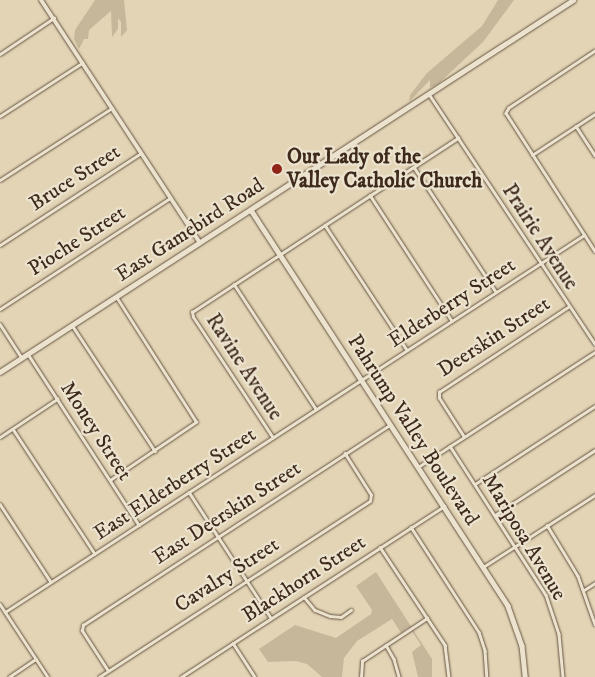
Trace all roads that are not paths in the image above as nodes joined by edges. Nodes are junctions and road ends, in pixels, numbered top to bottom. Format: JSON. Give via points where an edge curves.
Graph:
{"nodes":[{"id":1,"x":42,"y":0,"type":"edge"},
{"id":2,"x":574,"y":0,"type":"edge"},
{"id":3,"x":54,"y":18,"type":"junction"},
{"id":4,"x":595,"y":51,"type":"edge"},
{"id":5,"x":0,"y":54,"type":"edge"},
{"id":6,"x":82,"y":63,"type":"junction"},
{"id":7,"x":430,"y":94,"type":"junction"},
{"id":8,"x":112,"y":108,"type":"junction"},
{"id":9,"x":595,"y":114,"type":"edge"},
{"id":10,"x":0,"y":116,"type":"edge"},
{"id":11,"x":576,"y":126,"type":"junction"},
{"id":12,"x":458,"y":138,"type":"junction"},
{"id":13,"x":141,"y":153,"type":"junction"},
{"id":14,"x":532,"y":155,"type":"junction"},
{"id":15,"x":595,"y":155,"type":"edge"},
{"id":16,"x":414,"y":167,"type":"junction"},
{"id":17,"x":0,"y":180,"type":"edge"},
{"id":18,"x":370,"y":196,"type":"junction"},
{"id":19,"x":170,"y":198,"type":"junction"},
{"id":20,"x":250,"y":210,"type":"junction"},
{"id":21,"x":325,"y":225,"type":"junction"},
{"id":22,"x":584,"y":235,"type":"junction"},
{"id":23,"x":200,"y":243,"type":"junction"},
{"id":24,"x":0,"y":245,"type":"edge"},
{"id":25,"x":595,"y":251,"type":"edge"},
{"id":26,"x":279,"y":254,"type":"junction"},
{"id":27,"x":540,"y":264,"type":"junction"},
{"id":28,"x":234,"y":284,"type":"junction"},
{"id":29,"x":496,"y":292,"type":"junction"},
{"id":30,"x":116,"y":297,"type":"junction"},
{"id":31,"x":568,"y":307,"type":"junction"},
{"id":32,"x":0,"y":308,"type":"edge"},
{"id":33,"x":452,"y":321,"type":"junction"},
{"id":34,"x":0,"y":324,"type":"edge"},
{"id":35,"x":72,"y":326,"type":"junction"},
{"id":36,"x":595,"y":344,"type":"edge"},
{"id":37,"x":407,"y":350,"type":"junction"},
{"id":38,"x":595,"y":352,"type":"edge"},
{"id":39,"x":28,"y":354,"type":"junction"},
{"id":40,"x":22,"y":358,"type":"junction"},
{"id":41,"x":0,"y":372,"type":"edge"},
{"id":42,"x":361,"y":380,"type":"junction"},
{"id":43,"x":57,"y":400,"type":"junction"},
{"id":44,"x":595,"y":406,"type":"edge"},
{"id":45,"x":316,"y":409,"type":"junction"},
{"id":46,"x":390,"y":424,"type":"junction"},
{"id":47,"x":13,"y":429,"type":"junction"},
{"id":48,"x":0,"y":437,"type":"edge"},
{"id":49,"x":464,"y":437,"type":"junction"},
{"id":50,"x":273,"y":438,"type":"junction"},
{"id":51,"x":450,"y":446,"type":"junction"},
{"id":52,"x":595,"y":450,"type":"edge"},
{"id":53,"x":155,"y":451,"type":"junction"},
{"id":54,"x":345,"y":454,"type":"junction"},
{"id":55,"x":418,"y":467,"type":"junction"},
{"id":56,"x":110,"y":480,"type":"junction"},
{"id":57,"x":475,"y":484,"type":"junction"},
{"id":58,"x":189,"y":492,"type":"junction"},
{"id":59,"x":595,"y":495,"type":"edge"},
{"id":60,"x":0,"y":504,"type":"edge"},
{"id":61,"x":444,"y":506,"type":"junction"},
{"id":62,"x":495,"y":515,"type":"junction"},
{"id":63,"x":139,"y":525,"type":"junction"},
{"id":64,"x":547,"y":526,"type":"junction"},
{"id":65,"x":411,"y":527,"type":"junction"},
{"id":66,"x":218,"y":537,"type":"junction"},
{"id":67,"x":515,"y":546,"type":"junction"},
{"id":68,"x":380,"y":547,"type":"junction"},
{"id":69,"x":95,"y":554,"type":"junction"},
{"id":70,"x":483,"y":567,"type":"junction"},
{"id":71,"x":246,"y":580,"type":"junction"},
{"id":72,"x":51,"y":582,"type":"junction"},
{"id":73,"x":595,"y":584,"type":"edge"},
{"id":74,"x":584,"y":590,"type":"junction"},
{"id":75,"x":304,"y":597,"type":"junction"},
{"id":76,"x":0,"y":604,"type":"edge"},
{"id":77,"x":351,"y":610,"type":"dead end"},
{"id":78,"x":5,"y":612,"type":"junction"},
{"id":79,"x":271,"y":618,"type":"junction"},
{"id":80,"x":427,"y":618,"type":"junction"},
{"id":81,"x":595,"y":623,"type":"edge"},
{"id":82,"x":233,"y":643,"type":"junction"},
{"id":83,"x":386,"y":645,"type":"junction"},
{"id":84,"x":36,"y":659,"type":"junction"},
{"id":85,"x":108,"y":671,"type":"junction"},
{"id":86,"x":254,"y":676,"type":"edge"},
{"id":87,"x":9,"y":677,"type":"edge"},
{"id":88,"x":48,"y":677,"type":"edge"},
{"id":89,"x":99,"y":677,"type":"edge"},
{"id":90,"x":181,"y":677,"type":"edge"},
{"id":91,"x":249,"y":677,"type":"edge"},
{"id":92,"x":361,"y":677,"type":"edge"},
{"id":93,"x":399,"y":677,"type":"edge"},
{"id":94,"x":450,"y":677,"type":"edge"},
{"id":95,"x":486,"y":677,"type":"edge"},
{"id":96,"x":525,"y":677,"type":"edge"},
{"id":97,"x":563,"y":677,"type":"edge"}],
"edges":[{"from":1,"to":3,"type":"street"},
{"from":2,"to":7,"type":"main road","name":"East Gamebird Road"},
{"from":3,"to":5,"type":"street"},
{"from":3,"to":6,"type":"street"},
{"from":4,"to":14,"type":"street","via":[[506,111]]},
{"from":6,"to":8,"type":"street"},
{"from":6,"to":10,"type":"street"},
{"from":7,"to":12,"type":"street","name":"Prairie Avenue"},
{"from":7,"to":20,"type":"main road","name":"East Gamebird Road"},
{"from":8,"to":13,"type":"street"},
{"from":8,"to":17,"type":"street"},
{"from":9,"to":11,"type":"street"},
{"from":11,"to":14,"type":"street"},
{"from":11,"to":15,"type":"street"},
{"from":12,"to":16,"type":"street"},
{"from":12,"to":27,"type":"street","name":"Prairie Avenue"},
{"from":13,"to":19,"type":"street"},
{"from":13,"to":24,"type":"street","name":"Bruce Street"},
{"from":14,"to":22,"type":"street"},
{"from":16,"to":18,"type":"street"},
{"from":16,"to":29,"type":"street"},
{"from":18,"to":21,"type":"street"},
{"from":18,"to":33,"type":"street"},
{"from":19,"to":23,"type":"street"},
{"from":19,"to":32,"type":"street","name":"Pioche Street"},
{"from":20,"to":23,"type":"main road","name":"East Gamebird Road"},
{"from":20,"to":26,"type":"main road","name":"Pahrump Valley Boulevard"},
{"from":21,"to":26,"type":"street"},
{"from":21,"to":37,"type":"street"},
{"from":22,"to":25,"type":"street"},
{"from":22,"to":27,"type":"street","name":"Elderberry Street"},
{"from":23,"to":30,"type":"main road","name":"East Gamebird Road"},
{"from":26,"to":28,"type":"street"},
{"from":26,"to":42,"type":"main road","name":"Pahrump Valley Boulevard"},
{"from":27,"to":29,"type":"street","name":"Elderberry Street"},
{"from":27,"to":31,"type":"street","name":"Prairie Avenue"},
{"from":28,"to":45,"type":"street"},
{"from":28,"to":50,"type":"street","name":"Ravine Avenue","via":[[192,313]]},
{"from":29,"to":33,"type":"street","name":"Elderberry Street"},
{"from":30,"to":35,"type":"main road","name":"East Gamebird Road"},
{"from":30,"to":53,"type":"street","via":[[196,423]]},
{"from":31,"to":36,"type":"street","name":"Prairie Avenue"},
{"from":31,"to":49,"type":"street","name":"Deerskin Street","via":[[438,394]]},
{"from":33,"to":37,"type":"street","name":"Elderberry Street"},
{"from":34,"to":40,"type":"street"},
{"from":35,"to":39,"type":"main road","name":"East Gamebird Road"},
{"from":35,"to":53,"type":"street"},
{"from":37,"to":42,"type":"street","name":"Elderberry Street"},
{"from":38,"to":49,"type":"street"},
{"from":39,"to":40,"type":"main road","name":"East Gamebird Road"},
{"from":39,"to":43,"type":"street","name":"Money Street"},
{"from":40,"to":41,"type":"main road","name":"East Gamebird Road"},
{"from":42,"to":45,"type":"street","name":"East Elderberry Street"},
{"from":42,"to":46,"type":"main road","name":"Pahrump Valley Boulevard"},
{"from":43,"to":47,"type":"street"},
{"from":43,"to":56,"type":"street","name":"Money Street"},
{"from":44,"to":57,"type":"street"},
{"from":45,"to":50,"type":"street","name":"East Elderberry Street"},
{"from":46,"to":54,"type":"street","name":"East Deerskin Street"},
{"from":46,"to":55,"type":"main road","name":"Pahrump Valley Boulevard"},
{"from":47,"to":48,"type":"street"},
{"from":47,"to":69,"type":"street"},
{"from":49,"to":51,"type":"street"},
{"from":50,"to":58,"type":"street","name":"East Elderberry Street"},
{"from":51,"to":55,"type":"street"},
{"from":51,"to":57,"type":"street","name":"Mariposa Avenue"},
{"from":52,"to":62,"type":"street"},
{"from":53,"to":56,"type":"street"},
{"from":54,"to":66,"type":"street","name":"East Deerskin Street"},
{"from":54,"to":71,"type":"street","name":"Cavalry Street","via":[[371,498]]},
{"from":55,"to":61,"type":"main road","name":"Pahrump Valley Boulevard"},
{"from":56,"to":63,"type":"street","name":"Money Street"},
{"from":57,"to":62,"type":"street","name":"Mariposa Avenue"},
{"from":58,"to":63,"type":"street","name":"East Elderberry Street"},
{"from":58,"to":66,"type":"street"},
{"from":59,"to":64,"type":"street"},
{"from":60,"to":72,"type":"street"},
{"from":61,"to":65,"type":"street","name":"Blackhorn Street"},
{"from":61,"to":70,"type":"main road","name":"Pahrump Valley Boulevard"},
{"from":62,"to":67,"type":"street","name":"Mariposa Avenue"},
{"from":63,"to":69,"type":"street","name":"East Elderberry Street"},
{"from":64,"to":67,"type":"street"},
{"from":64,"to":74,"type":"street"},
{"from":65,"to":68,"type":"street","name":"Blackhorn Street"},
{"from":65,"to":95,"type":"street","via":[[479,632],[485,651]]},
{"from":66,"to":71,"type":"street"},
{"from":66,"to":85,"type":"street","name":"East Deerskin Street","via":[[81,628]]},
{"from":67,"to":70,"type":"street"},
{"from":67,"to":97,"type":"street","name":"Mariposa Avenue","via":[[550,604],[559,634]]},
{"from":68,"to":75,"type":"street","name":"Blackhorn Street"},
{"from":68,"to":80,"type":"street"},
{"from":69,"to":72,"type":"street","name":"East Elderberry Street"},
{"from":70,"to":96,"type":"main road","name":"Pahrump Valley Boulevard","via":[[516,623]]},
{"from":71,"to":79,"type":"street"},
{"from":71,"to":85,"type":"street","name":"Cavalry Street"},
{"from":72,"to":78,"type":"street","name":"East Elderberry Street"},
{"from":73,"to":74,"type":"street"},
{"from":74,"to":81,"type":"street"},
{"from":75,"to":77,"type":"street","via":[[315,610],[330,616],[341,617]]},
{"from":75,"to":79,"type":"street","name":"Blackhorn Street"},
{"from":76,"to":78,"type":"street"},
{"from":78,"to":84,"type":"street"},
{"from":79,"to":82,"type":"street","name":"Blackhorn Street"},
{"from":80,"to":83,"type":"street"},
{"from":80,"to":94,"type":"street","via":[[447,651]]},
{"from":82,"to":86,"type":"street"},
{"from":82,"to":90,"type":"street","name":"Blackhorn Street"},
{"from":83,"to":92,"type":"street","via":[[362,661]]},
{"from":83,"to":93,"type":"street","via":[[393,655]]},
{"from":84,"to":87,"type":"street"},
{"from":84,"to":88,"type":"street"},
{"from":85,"to":89,"type":"street","name":"Cavalry Street"},
{"from":86,"to":91,"type":"street"}]}
